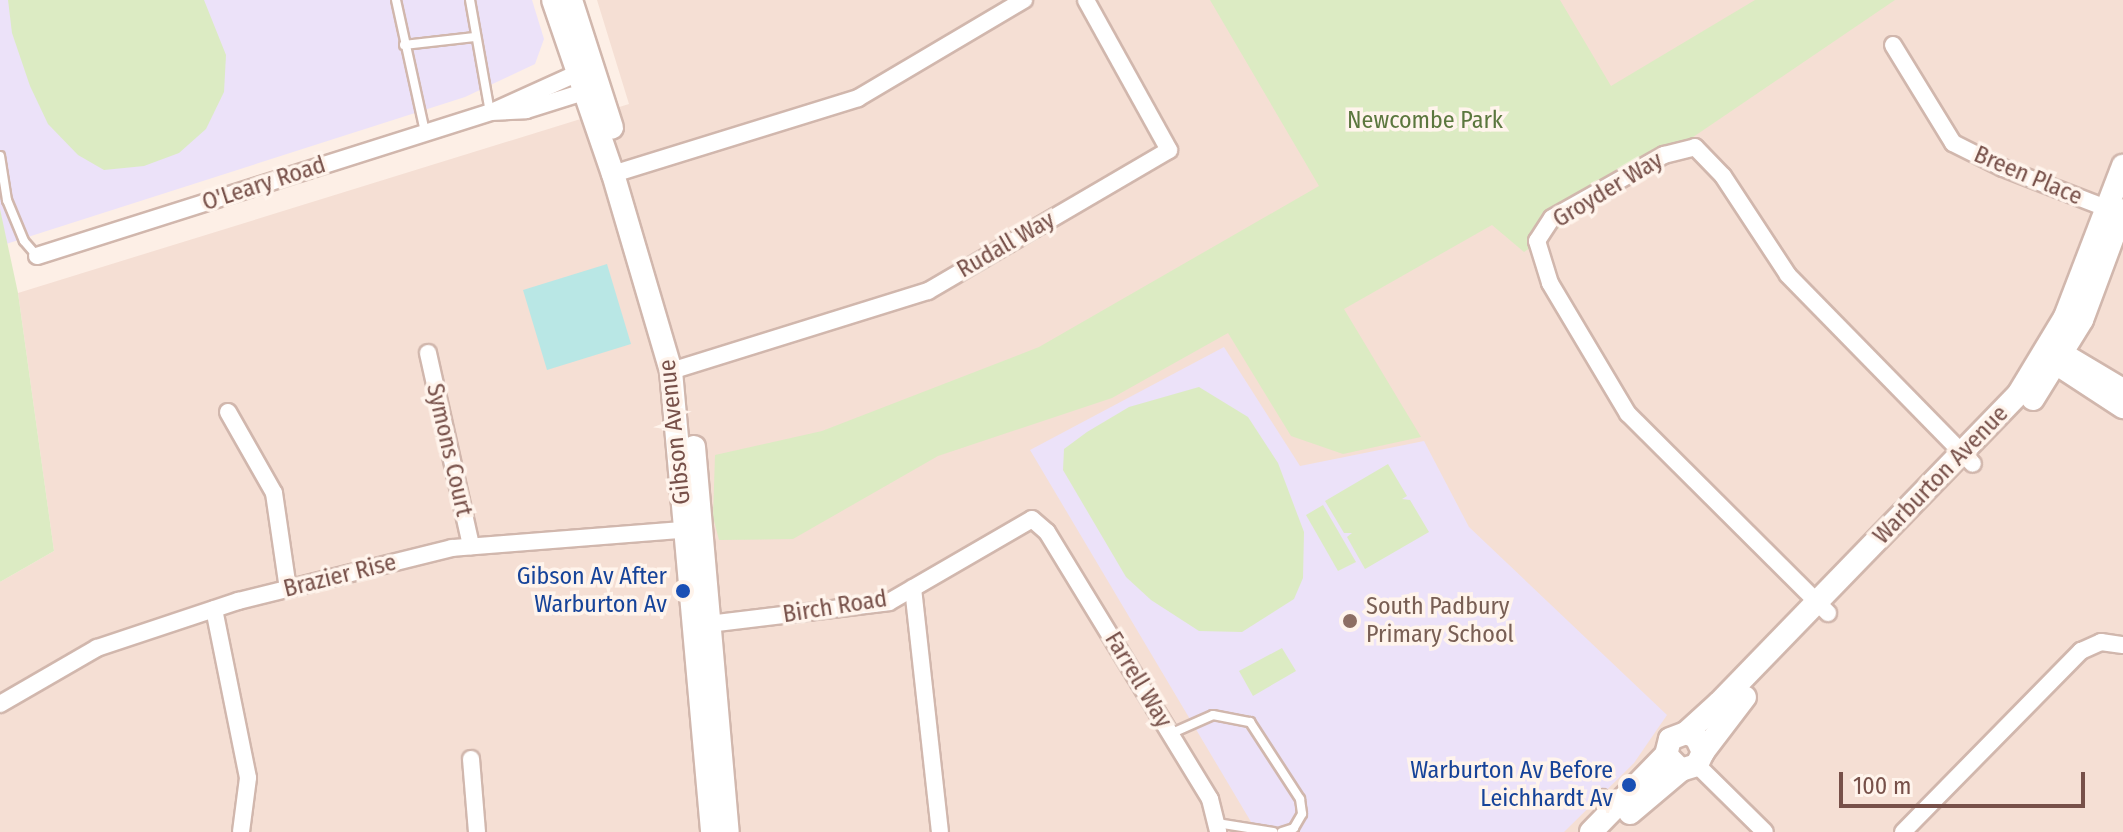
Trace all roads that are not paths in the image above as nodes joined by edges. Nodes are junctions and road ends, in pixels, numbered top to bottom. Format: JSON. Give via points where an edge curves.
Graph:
{"nodes":[{"id":1,"x":396,"y":0,"type":"edge"},
{"id":2,"x":470,"y":0,"type":"edge"},
{"id":3,"x":553,"y":0,"type":"edge"},
{"id":4,"x":571,"y":0,"type":"edge"},
{"id":5,"x":1024,"y":0,"type":"edge"},
{"id":6,"x":1086,"y":0,"type":"edge"},
{"id":7,"x":475,"y":37,"type":"junction"},
{"id":8,"x":404,"y":45,"type":"junction"},
{"id":9,"x":1893,"y":45,"type":"dead end"},
{"id":10,"x":588,"y":80,"type":"junction"},
{"id":11,"x":491,"y":112,"type":"junction"},
{"id":12,"x":425,"y":132,"type":"junction"},
{"id":13,"x":0,"y":156,"type":"edge"},
{"id":14,"x":2123,"y":166,"type":"edge"},
{"id":15,"x":619,"y":172,"type":"junction"},
{"id":16,"x":2117,"y":211,"type":"edge"},
{"id":17,"x":37,"y":256,"type":"joint"},
{"id":18,"x":428,"y":353,"type":"dead end"},
{"id":19,"x":2054,"y":356,"type":"junction"},
{"id":20,"x":678,"y":369,"type":"junction"},
{"id":21,"x":2123,"y":390,"type":"edge"},
{"id":22,"x":2123,"y":407,"type":"edge"},
{"id":23,"x":228,"y":412,"type":"dead end"},
{"id":24,"x":1968,"y":459,"type":"junction"},
{"id":25,"x":694,"y":529,"type":"junction"},
{"id":26,"x":1047,"y":532,"type":"joint"},
{"id":27,"x":471,"y":546,"type":"junction"},
{"id":28,"x":913,"y":588,"type":"junction"},
{"id":29,"x":288,"y":589,"type":"junction"},
{"id":30,"x":1823,"y":608,"type":"junction"},
{"id":31,"x":214,"y":609,"type":"junction"},
{"id":32,"x":702,"y":625,"type":"junction"},
{"id":33,"x":2123,"y":645,"type":"edge"},
{"id":34,"x":0,"y":704,"type":"edge"},
{"id":35,"x":1170,"y":734,"type":"junction"},
{"id":36,"x":471,"y":759,"type":"dead end"},
{"id":37,"x":1687,"y":761,"type":"junction"},
{"id":38,"x":1217,"y":828,"type":"edge"},
{"id":39,"x":241,"y":832,"type":"edge"},
{"id":40,"x":477,"y":832,"type":"edge"},
{"id":41,"x":712,"y":832,"type":"edge"},
{"id":42,"x":728,"y":832,"type":"edge"},
{"id":43,"x":940,"y":832,"type":"edge"},
{"id":44,"x":1273,"y":832,"type":"edge"},
{"id":45,"x":1282,"y":832,"type":"edge"},
{"id":46,"x":1591,"y":832,"type":"edge"},
{"id":47,"x":1611,"y":832,"type":"edge"},
{"id":48,"x":1765,"y":832,"type":"edge"},
{"id":49,"x":1903,"y":832,"type":"edge"}],
"edges":[{"from":1,"to":8,"type":"lane"},
{"from":2,"to":7,"type":"lane"},
{"from":3,"to":10,"type":"street","name":"Gibson Avenue"},
{"from":4,"to":10,"type":"street","name":"Gibson Avenue"},
{"from":5,"to":15,"type":"street","via":[[858,98]]},
{"from":6,"to":20,"type":"street","name":"Rudall Way","via":[[1169,150],[928,291]]},
{"from":7,"to":8,"type":"lane"},
{"from":7,"to":11,"type":"lane"},
{"from":8,"to":12,"type":"lane"},
{"from":9,"to":16,"type":"street","name":"Breen Place","via":[[1953,143]]},
{"from":10,"to":11,"type":"street","name":"O'Leary Road","via":[[526,110]]},
{"from":10,"to":15,"type":"street","name":"Gibson Avenue"},
{"from":11,"to":12,"type":"street","name":"O'Leary Road"},
{"from":12,"to":17,"type":"street","name":"O'Leary Road"},
{"from":13,"to":17,"type":"lane","via":[[7,200],[24,241]]},
{"from":14,"to":16,"type":"street","name":"Warburton Avenue"},
{"from":15,"to":20,"type":"street","name":"Gibson Avenue"},
{"from":16,"to":19,"type":"street","name":"Warburton Avenue"},
{"from":18,"to":27,"type":"street","name":"Symons Court"},
{"from":19,"to":21,"type":"street"},
{"from":19,"to":22,"type":"street"},
{"from":19,"to":24,"type":"street","name":"Warburton Avenue"},
{"from":20,"to":25,"type":"street","name":"Gibson Avenue"},
{"from":23,"to":29,"type":"street","via":[[274,493]]},
{"from":24,"to":30,"type":"street","name":"Warburton Avenue"},
{"from":24,"to":30,"type":"street","name":"Groyder Way","via":[[1788,275],[1723,176],[1695,147],[1664,155],[1552,218],[1537,241],[1550,283],[1628,414]]},
{"from":25,"to":27,"type":"street","name":"Brazier Rise"},
{"from":25,"to":32,"type":"street","name":"Gibson Avenue"},
{"from":26,"to":28,"type":"street","name":"Birch Road","via":[[1032,519]]},
{"from":26,"to":35,"type":"street","name":"Farrell Way"},
{"from":27,"to":29,"type":"street","name":"Brazier Rise"},
{"from":28,"to":32,"type":"street","name":"Birch Road","via":[[889,602]]},
{"from":28,"to":43,"type":"street"},
{"from":29,"to":31,"type":"street","name":"Brazier Rise"},
{"from":30,"to":37,"type":"street","name":"Warburton Avenue"},
{"from":30,"to":37,"type":"street","name":"Warburton Avenue","via":[[1686,733],[1670,739]]},
{"from":31,"to":34,"type":"street","name":"Brazier Rise","via":[[97,648]]},
{"from":31,"to":39,"type":"street","via":[[248,778]]},
{"from":32,"to":41,"type":"street","name":"Gibson Avenue"},
{"from":32,"to":42,"type":"street","name":"Gibson Avenue"},
{"from":33,"to":49,"type":"street","via":[[2101,642],[2081,651]]},
{"from":35,"to":38,"type":"street","name":"Farrell Way","via":[[1210,799]]},
{"from":35,"to":45,"type":"lane","via":[[1213,715],[1250,722],[1300,799],[1302,814],[1294,828]]},
{"from":36,"to":40,"type":"street"},
{"from":37,"to":46,"type":"street","name":"Warburton Avenue","via":[[1610,800]]},
{"from":37,"to":47,"type":"street","name":"Warburton Avenue"},
{"from":37,"to":48,"type":"street"},
{"from":38,"to":44,"type":"lane"}]}
